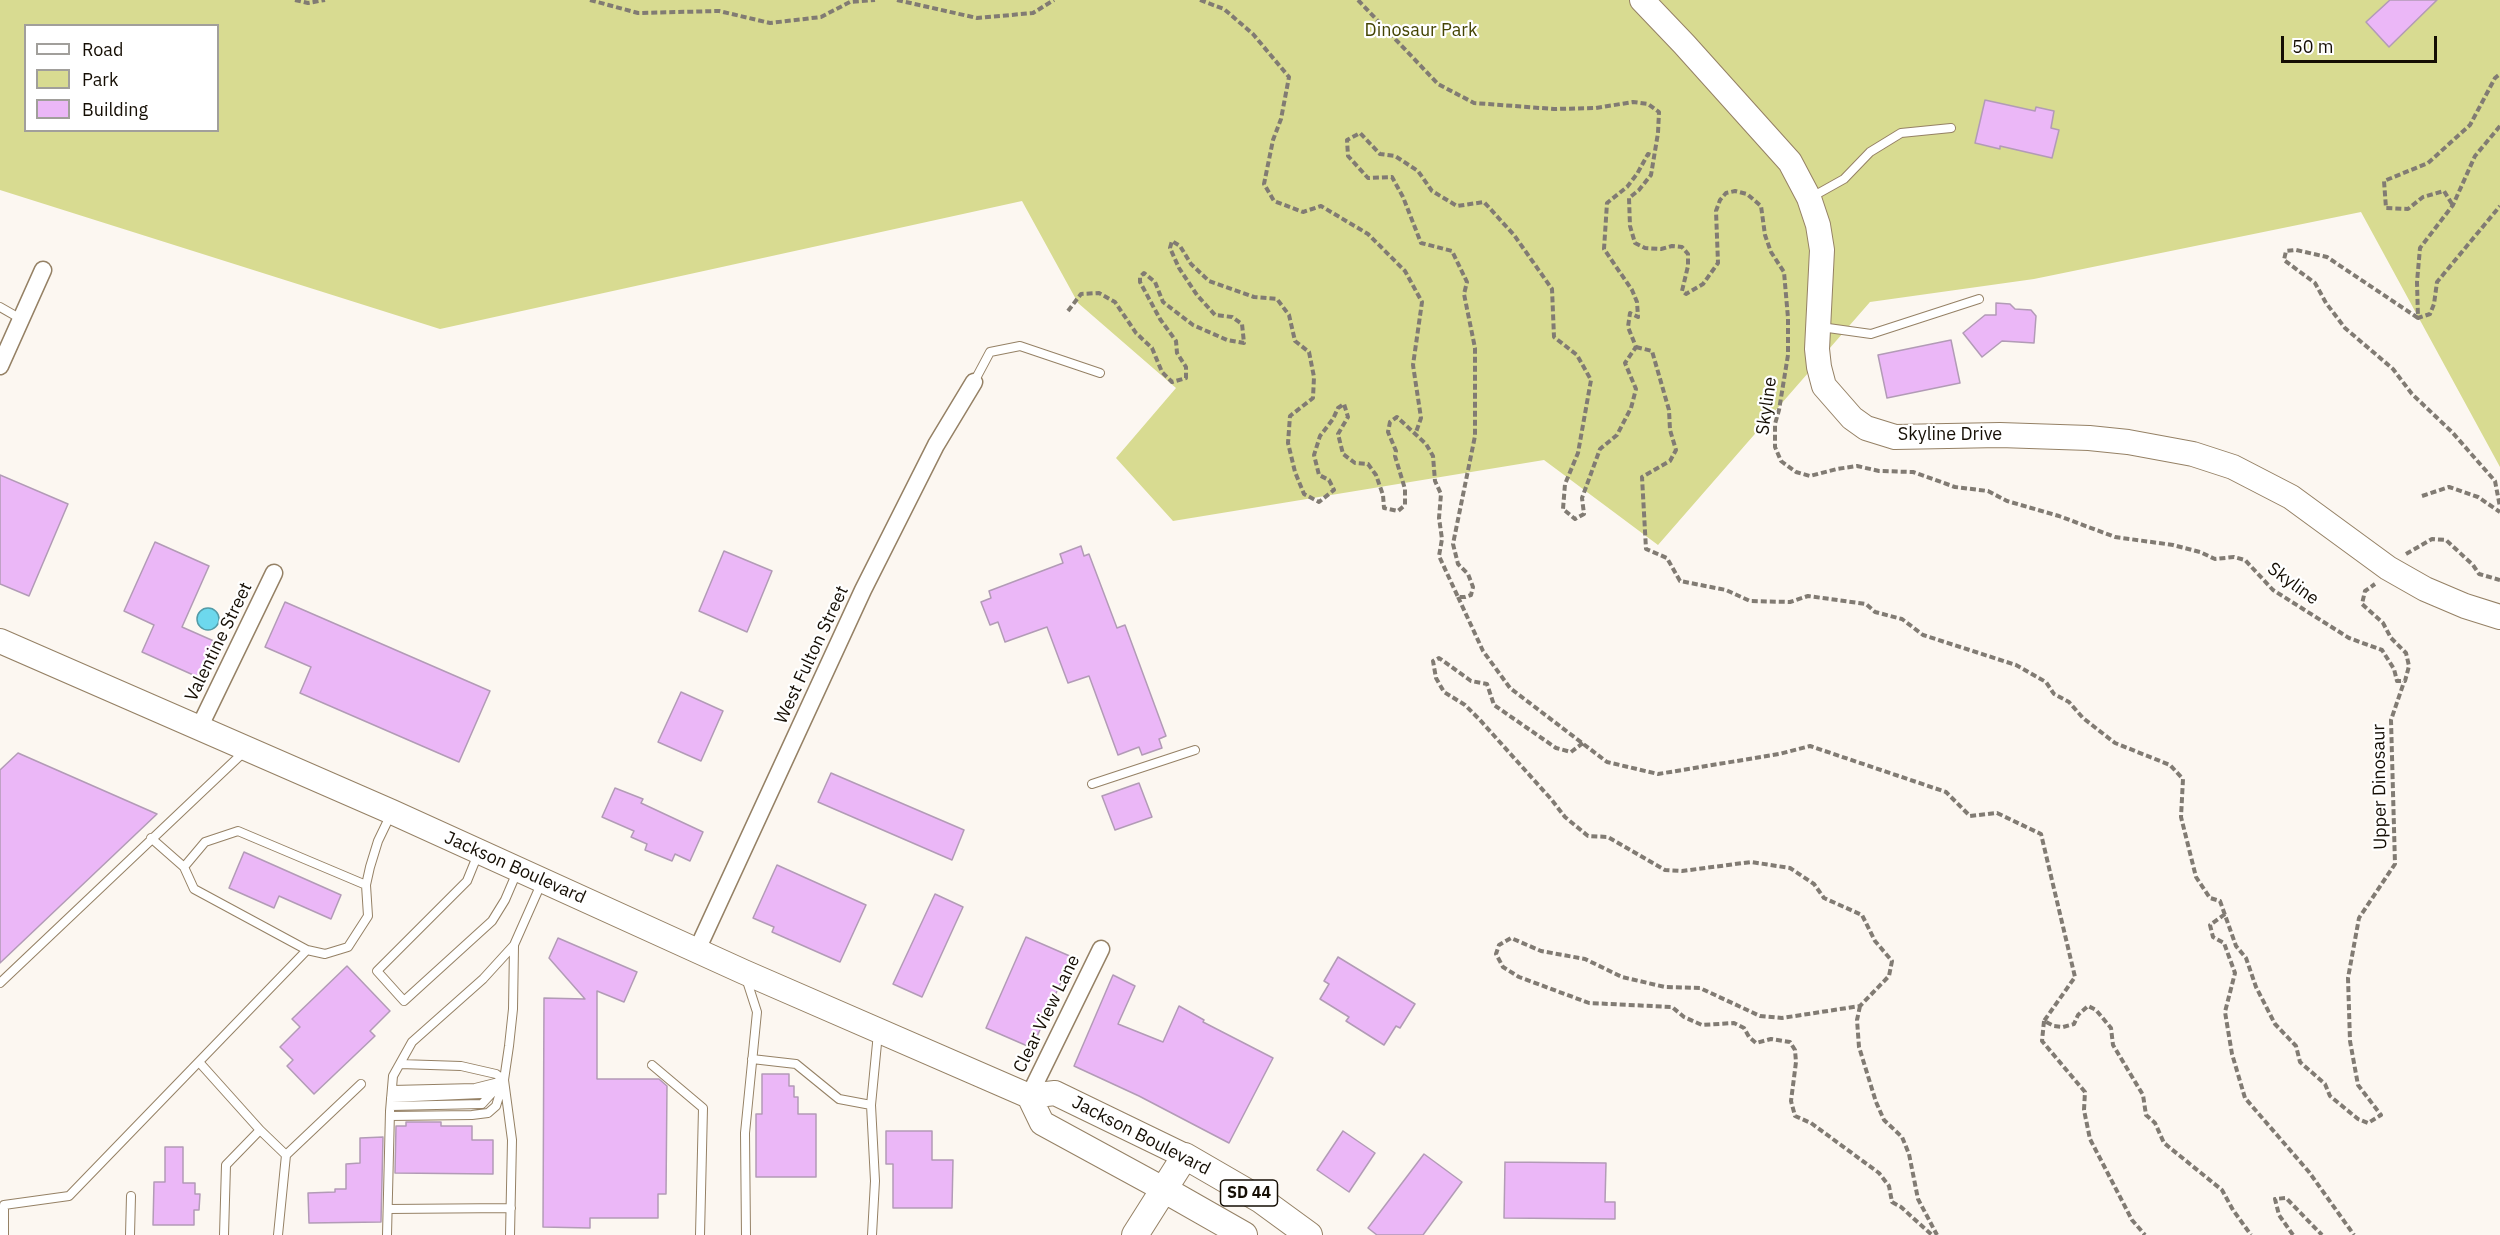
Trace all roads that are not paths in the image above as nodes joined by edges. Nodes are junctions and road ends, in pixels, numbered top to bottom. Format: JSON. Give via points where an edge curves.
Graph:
{"nodes":[{"id":1,"x":1642,"y":0,"type":"edge"},
{"id":2,"x":1951,"y":128,"type":"dead end"},
{"id":3,"x":1809,"y":198,"type":"junction"},
{"id":4,"x":43,"y":270,"type":"dead end"},
{"id":5,"x":1979,"y":299,"type":"dead end"},
{"id":6,"x":0,"y":307,"type":"edge"},
{"id":7,"x":21,"y":319,"type":"junction"},
{"id":8,"x":1818,"y":327,"type":"junction"},
{"id":9,"x":0,"y":366,"type":"edge"},
{"id":10,"x":1100,"y":373,"type":"dead end"},
{"id":11,"x":974,"y":382,"type":"joint"},
{"id":12,"x":274,"y":573,"type":"dead end"},
{"id":13,"x":2500,"y":617,"type":"edge"},
{"id":14,"x":0,"y":641,"type":"edge"},
{"id":15,"x":199,"y":728,"type":"junction"},
{"id":16,"x":247,"y":749,"type":"junction"},
{"id":17,"x":1195,"y":750,"type":"dead end"},
{"id":18,"x":1092,"y":784,"type":"dead end"},
{"id":19,"x":392,"y":812,"type":"junction"},
{"id":20,"x":151,"y":838,"type":"junction"},
{"id":21,"x":479,"y":852,"type":"junction"},
{"id":22,"x":184,"y":867,"type":"junction"},
{"id":23,"x":518,"y":869,"type":"junction"},
{"id":24,"x":543,"y":880,"type":"junction"},
{"id":25,"x":366,"y":885,"type":"junction"},
{"id":26,"x":514,"y":945,"type":"junction"},
{"id":27,"x":1101,"y":949,"type":"dead end"},
{"id":28,"x":307,"y":950,"type":"junction"},
{"id":29,"x":697,"y":950,"type":"junction"},
{"id":30,"x":744,"y":972,"type":"junction"},
{"id":31,"x":0,"y":982,"type":"edge"},
{"id":32,"x":878,"y":1030,"type":"junction"},
{"id":33,"x":752,"y":1059,"type":"junction"},
{"id":34,"x":199,"y":1062,"type":"junction"},
{"id":35,"x":400,"y":1064,"type":"junction"},
{"id":36,"x":651,"y":1065,"type":"dead end"},
{"id":37,"x":504,"y":1080,"type":"junction"},
{"id":38,"x":361,"y":1084,"type":"dead end"},
{"id":39,"x":1029,"y":1096,"type":"junction"},
{"id":40,"x":391,"y":1098,"type":"junction"},
{"id":41,"x":871,"y":1105,"type":"junction"},
{"id":42,"x":390,"y":1116,"type":"junction"},
{"id":43,"x":260,"y":1130,"type":"junction"},
{"id":44,"x":286,"y":1155,"type":"junction"},
{"id":45,"x":1185,"y":1156,"type":"junction"},
{"id":46,"x":1165,"y":1190,"type":"junction"},
{"id":47,"x":131,"y":1196,"type":"dead end"},
{"id":48,"x":511,"y":1208,"type":"junction"},
{"id":49,"x":388,"y":1209,"type":"junction"},
{"id":50,"x":4,"y":1235,"type":"edge"},
{"id":51,"x":130,"y":1235,"type":"edge"},
{"id":52,"x":224,"y":1235,"type":"edge"},
{"id":53,"x":278,"y":1235,"type":"edge"},
{"id":54,"x":387,"y":1235,"type":"edge"},
{"id":55,"x":510,"y":1235,"type":"edge"},
{"id":56,"x":700,"y":1235,"type":"edge"},
{"id":57,"x":746,"y":1235,"type":"edge"},
{"id":58,"x":872,"y":1235,"type":"edge"},
{"id":59,"x":1135,"y":1235,"type":"edge"},
{"id":60,"x":1244,"y":1235,"type":"edge"},
{"id":61,"x":1310,"y":1235,"type":"edge"}],
"edges":[{"from":1,"to":3,"type":"main road","name":"Skyline Drive","via":[[1790,162]]},
{"from":2,"to":3,"type":"lane","via":[[1901,133],[1870,152],[1844,179]]},
{"from":3,"to":8,"type":"main road","name":"Skyline Drive","via":[[1822,250]]},
{"from":4,"to":7,"type":"street"},
{"from":5,"to":8,"type":"lane","via":[[1871,334]]},
{"from":6,"to":7,"type":"lane"},
{"from":7,"to":9,"type":"street"},
{"from":8,"to":13,"type":"main road","name":"Skyline Drive","via":[[1817,349],[1824,386],[1866,428],[1895,437],[2089,438],[2193,454],[2233,466],[2291,497],[2388,568],[2425,589]]},
{"from":10,"to":11,"type":"lane","via":[[1020,346],[990,352]]},
{"from":11,"to":29,"type":"street","name":"West Fulton Street","via":[[936,445],[863,590]]},
{"from":12,"to":15,"type":"street","name":"Valentine Street"},
{"from":14,"to":15,"type":"main road","name":"Jackson Boulevard"},
{"from":15,"to":16,"type":"main road","name":"Jackson Boulevard"},
{"from":16,"to":19,"type":"main road","name":"Jackson Boulevard"},
{"from":16,"to":20,"type":"lane"},
{"from":17,"to":18,"type":"lane"},
{"from":19,"to":21,"type":"main road","name":"Jackson Boulevard"},
{"from":19,"to":25,"type":"lane","via":[[378,841]]},
{"from":20,"to":22,"type":"lane"},
{"from":20,"to":31,"type":"lane"},
{"from":21,"to":23,"type":"main road","name":"Jackson Boulevard"},
{"from":21,"to":23,"type":"lane","via":[[467,881],[376,970],[404,1001],[492,921]]},
{"from":22,"to":25,"type":"lane","via":[[205,842],[238,831]]},
{"from":22,"to":28,"type":"lane","via":[[194,889]]},
{"from":23,"to":24,"type":"main road","name":"Jackson Boulevard"},
{"from":24,"to":26,"type":"lane"},
{"from":24,"to":29,"type":"main road","name":"Jackson Boulevard"},
{"from":25,"to":28,"type":"lane","via":[[368,916],[348,947],[326,954]]},
{"from":26,"to":35,"type":"lane","via":[[483,979],[412,1042]]},
{"from":26,"to":37,"type":"lane","via":[[513,1009]]},
{"from":27,"to":39,"type":"street","name":"Clear View Lane"},
{"from":28,"to":34,"type":"lane"},
{"from":29,"to":30,"type":"main road","name":"Jackson Boulevard"},
{"from":30,"to":32,"type":"main road","name":"Jackson Boulevard"},
{"from":30,"to":33,"type":"lane","via":[[757,1012]]},
{"from":32,"to":39,"type":"main road","name":"Jackson Boulevard"},
{"from":32,"to":41,"type":"lane"},
{"from":33,"to":41,"type":"lane","via":[[796,1064],[839,1099]]},
{"from":33,"to":57,"type":"lane","via":[[745,1133]]},
{"from":34,"to":43,"type":"lane"},
{"from":34,"to":50,"type":"lane","via":[[69,1196],[4,1205]]},
{"from":35,"to":37,"type":"lane","via":[[461,1066],[496,1074]]},
{"from":35,"to":40,"type":"lane","via":[[393,1076]]},
{"from":36,"to":56,"type":"lane","via":[[703,1108]]},
{"from":37,"to":40,"type":"lane","via":[[475,1088]]},
{"from":37,"to":40,"type":"lane","via":[[482,1104]]},
{"from":37,"to":42,"type":"lane","via":[[496,1106],[488,1113]]},
{"from":37,"to":48,"type":"lane","via":[[512,1140]]},
{"from":38,"to":44,"type":"lane"},
{"from":39,"to":45,"type":"main road","name":"Jackson Boulevard","via":[[1055,1093]]},
{"from":39,"to":46,"type":"main road","name":"Jackson Boulevard","via":[[1042,1123]]},
{"from":40,"to":42,"type":"lane"},
{"from":41,"to":58,"type":"lane","via":[[875,1181]]},
{"from":42,"to":49,"type":"lane"},
{"from":43,"to":44,"type":"lane"},
{"from":43,"to":52,"type":"lane","via":[[226,1165]]},
{"from":44,"to":53,"type":"lane"},
{"from":45,"to":46,"type":"main road"},
{"from":45,"to":61,"type":"main road","name":"Jackson Boulevard","number":"SD 44"},
{"from":46,"to":59,"type":"main road"},
{"from":46,"to":60,"type":"main road","name":"Jackson Boulevard","number":"SD 44"},
{"from":47,"to":51,"type":"lane"},
{"from":48,"to":49,"type":"lane"},
{"from":48,"to":55,"type":"lane"},
{"from":49,"to":54,"type":"lane"}]}
